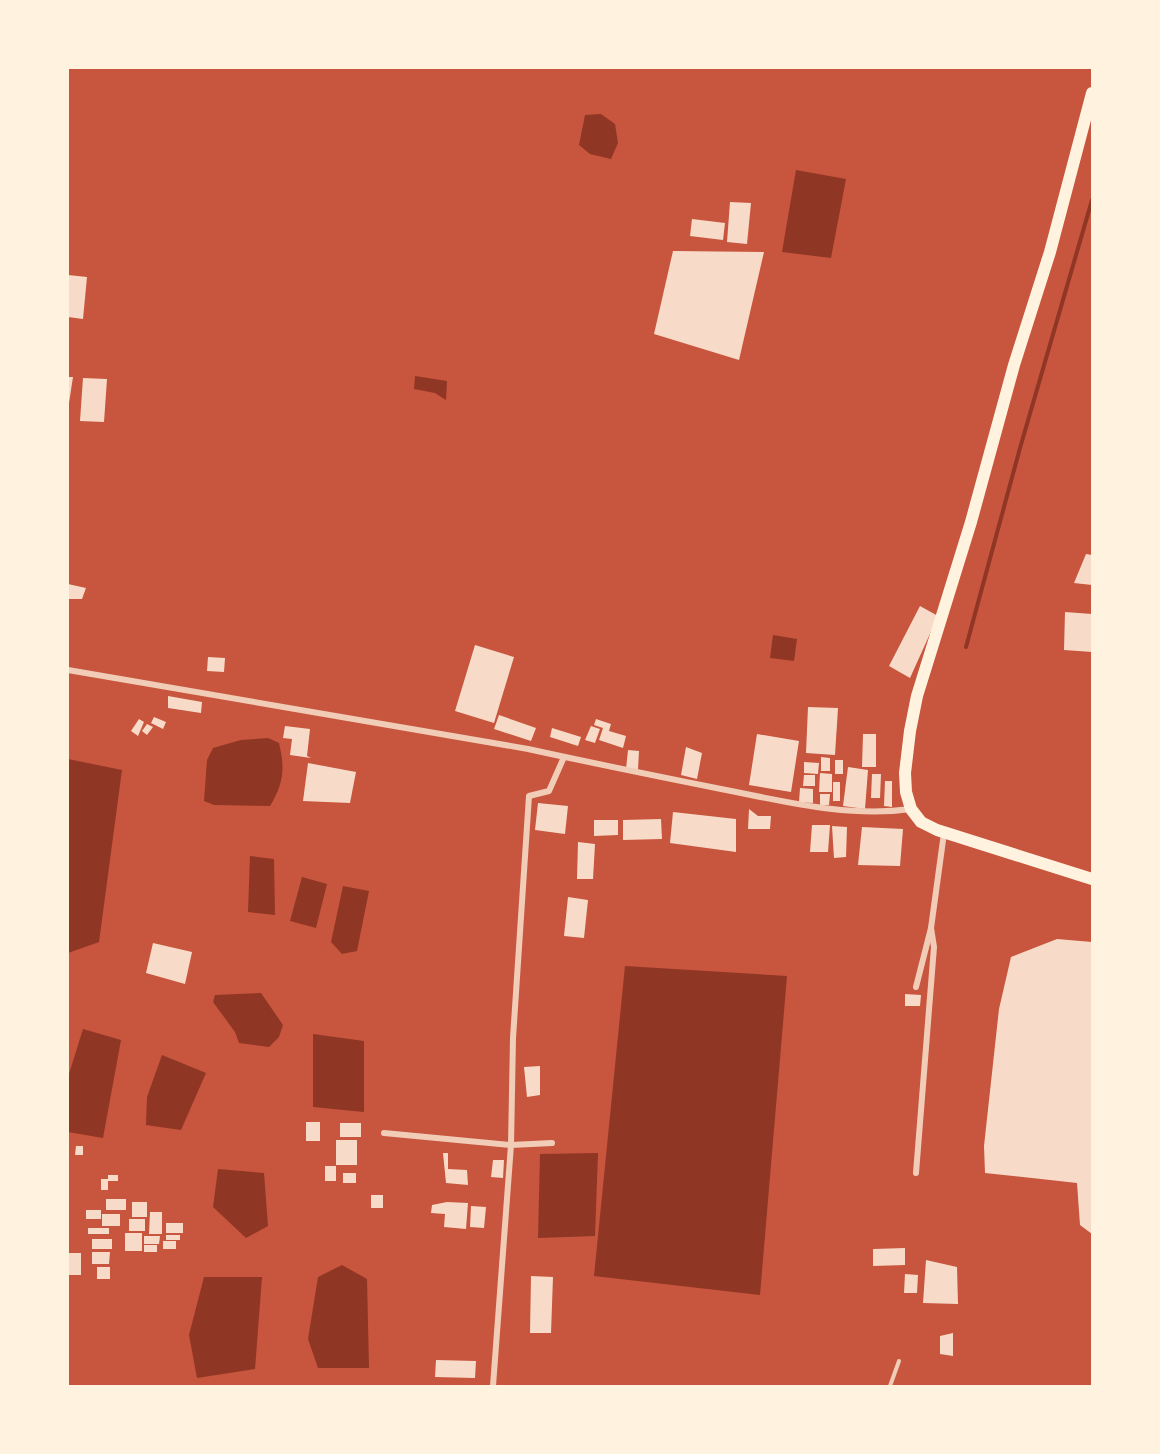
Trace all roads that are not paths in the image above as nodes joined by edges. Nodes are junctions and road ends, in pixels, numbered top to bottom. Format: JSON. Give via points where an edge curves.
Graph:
{"nodes":[{"id":1,"x":1092,"y":93,"type":"edge"},
{"id":2,"x":68,"y":670,"type":"edge"},
{"id":3,"x":564,"y":757,"type":"junction"},
{"id":4,"x":911,"y":809,"type":"junction"},
{"id":5,"x":944,"y":833,"type":"junction"},
{"id":6,"x":1092,"y":879,"type":"edge"},
{"id":7,"x":932,"y":928,"type":"junction"},
{"id":8,"x":916,"y":987,"type":"dead end"},
{"id":9,"x":384,"y":1133,"type":"dead end"},
{"id":10,"x":552,"y":1143,"type":"dead end"},
{"id":11,"x":511,"y":1144,"type":"junction"},
{"id":12,"x":916,"y":1173,"type":"dead end"},
{"id":13,"x":899,"y":1361,"type":"dead end"},
{"id":14,"x":493,"y":1386,"type":"edge"},
{"id":15,"x":890,"y":1386,"type":"edge"}],
"edges":[{"from":1,"to":4,"type":"highway","via":[[1050,252],[917,696],[905,773]]},
{"from":2,"to":3,"type":"street"},
{"from":3,"to":4,"type":"street","via":[[790,803],[868,812]]},
{"from":3,"to":11,"type":"street","via":[[549,791],[529,796],[513,1038]]},
{"from":4,"to":5,"type":"highway","via":[[921,822]]},
{"from":5,"to":6,"type":"highway"},
{"from":5,"to":7,"type":"street"},
{"from":7,"to":8,"type":"street"},
{"from":7,"to":12,"type":"street","via":[[934,947]]},
{"from":9,"to":11,"type":"street"},
{"from":10,"to":11,"type":"street"},
{"from":11,"to":14,"type":"street"},
{"from":13,"to":15,"type":"lane"}]}
